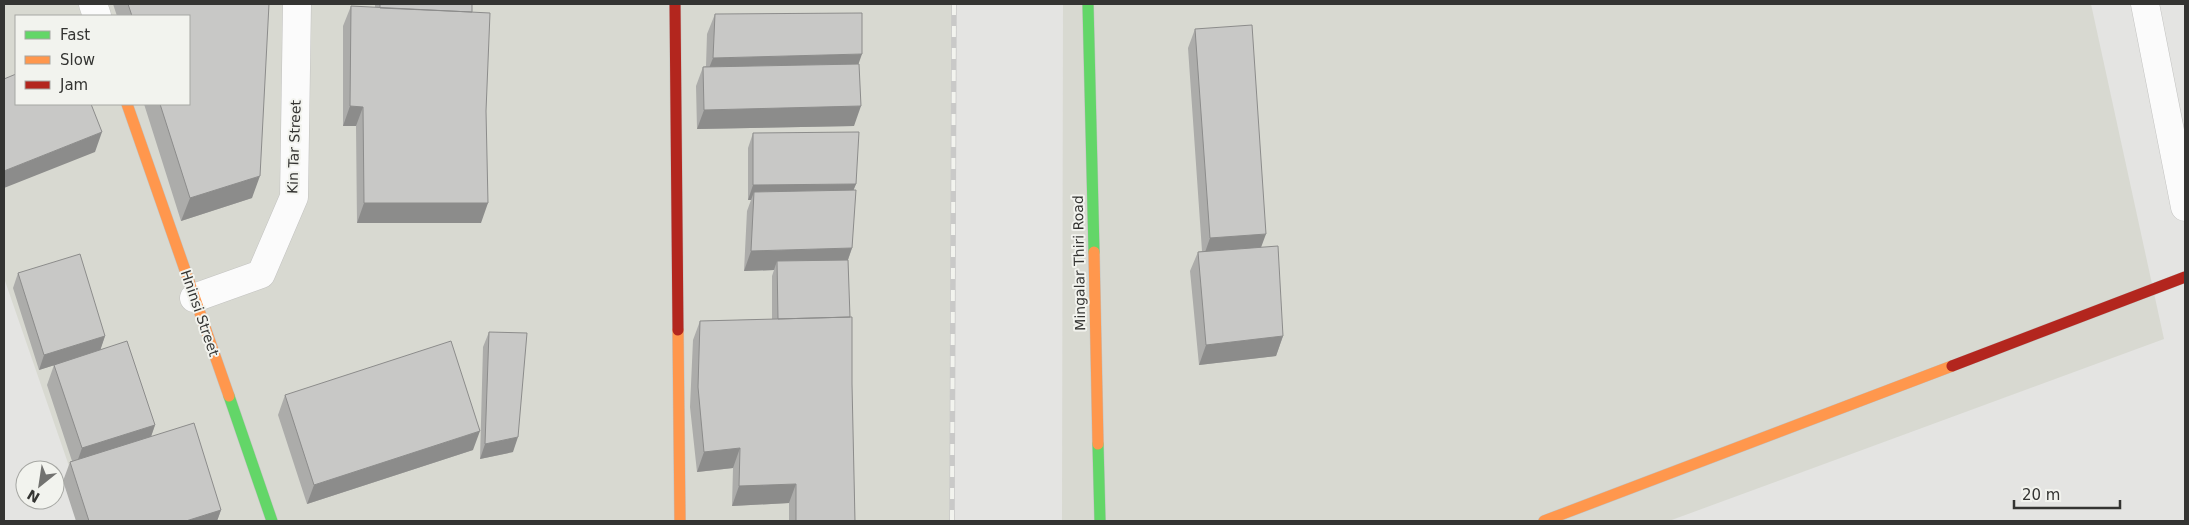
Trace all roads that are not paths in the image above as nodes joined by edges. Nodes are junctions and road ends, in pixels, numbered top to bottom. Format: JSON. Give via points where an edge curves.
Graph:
{"nodes":[{"id":1,"x":297,"y":4,"type":"edge"},
{"id":2,"x":675,"y":4,"type":"edge"},
{"id":3,"x":1088,"y":4,"type":"edge"},
{"id":4,"x":2145,"y":4,"type":"edge"},
{"id":5,"x":127,"y":105,"type":"edge"},
{"id":6,"x":2185,"y":207,"type":"edge"},
{"id":7,"x":2185,"y":277,"type":"edge"},
{"id":8,"x":194,"y":298,"type":"junction"},
{"id":9,"x":272,"y":521,"type":"edge"},
{"id":10,"x":680,"y":521,"type":"edge"},
{"id":11,"x":1100,"y":521,"type":"edge"},
{"id":12,"x":1544,"y":521,"type":"edge"}],
"edges":[{"from":1,"to":8,"type":"street","name":"Kin Tar Street","via":[[294,198],[261,274]]},
{"from":2,"to":10,"type":"street"},
{"from":3,"to":11,"type":"street","name":"Mingalar Thiri Road"},
{"from":4,"to":6,"type":"street"},
{"from":5,"to":8,"type":"street","name":"Hninsi Street"},
{"from":7,"to":12,"type":"street"},
{"from":8,"to":9,"type":"street","name":"Hninsi Street"}]}
